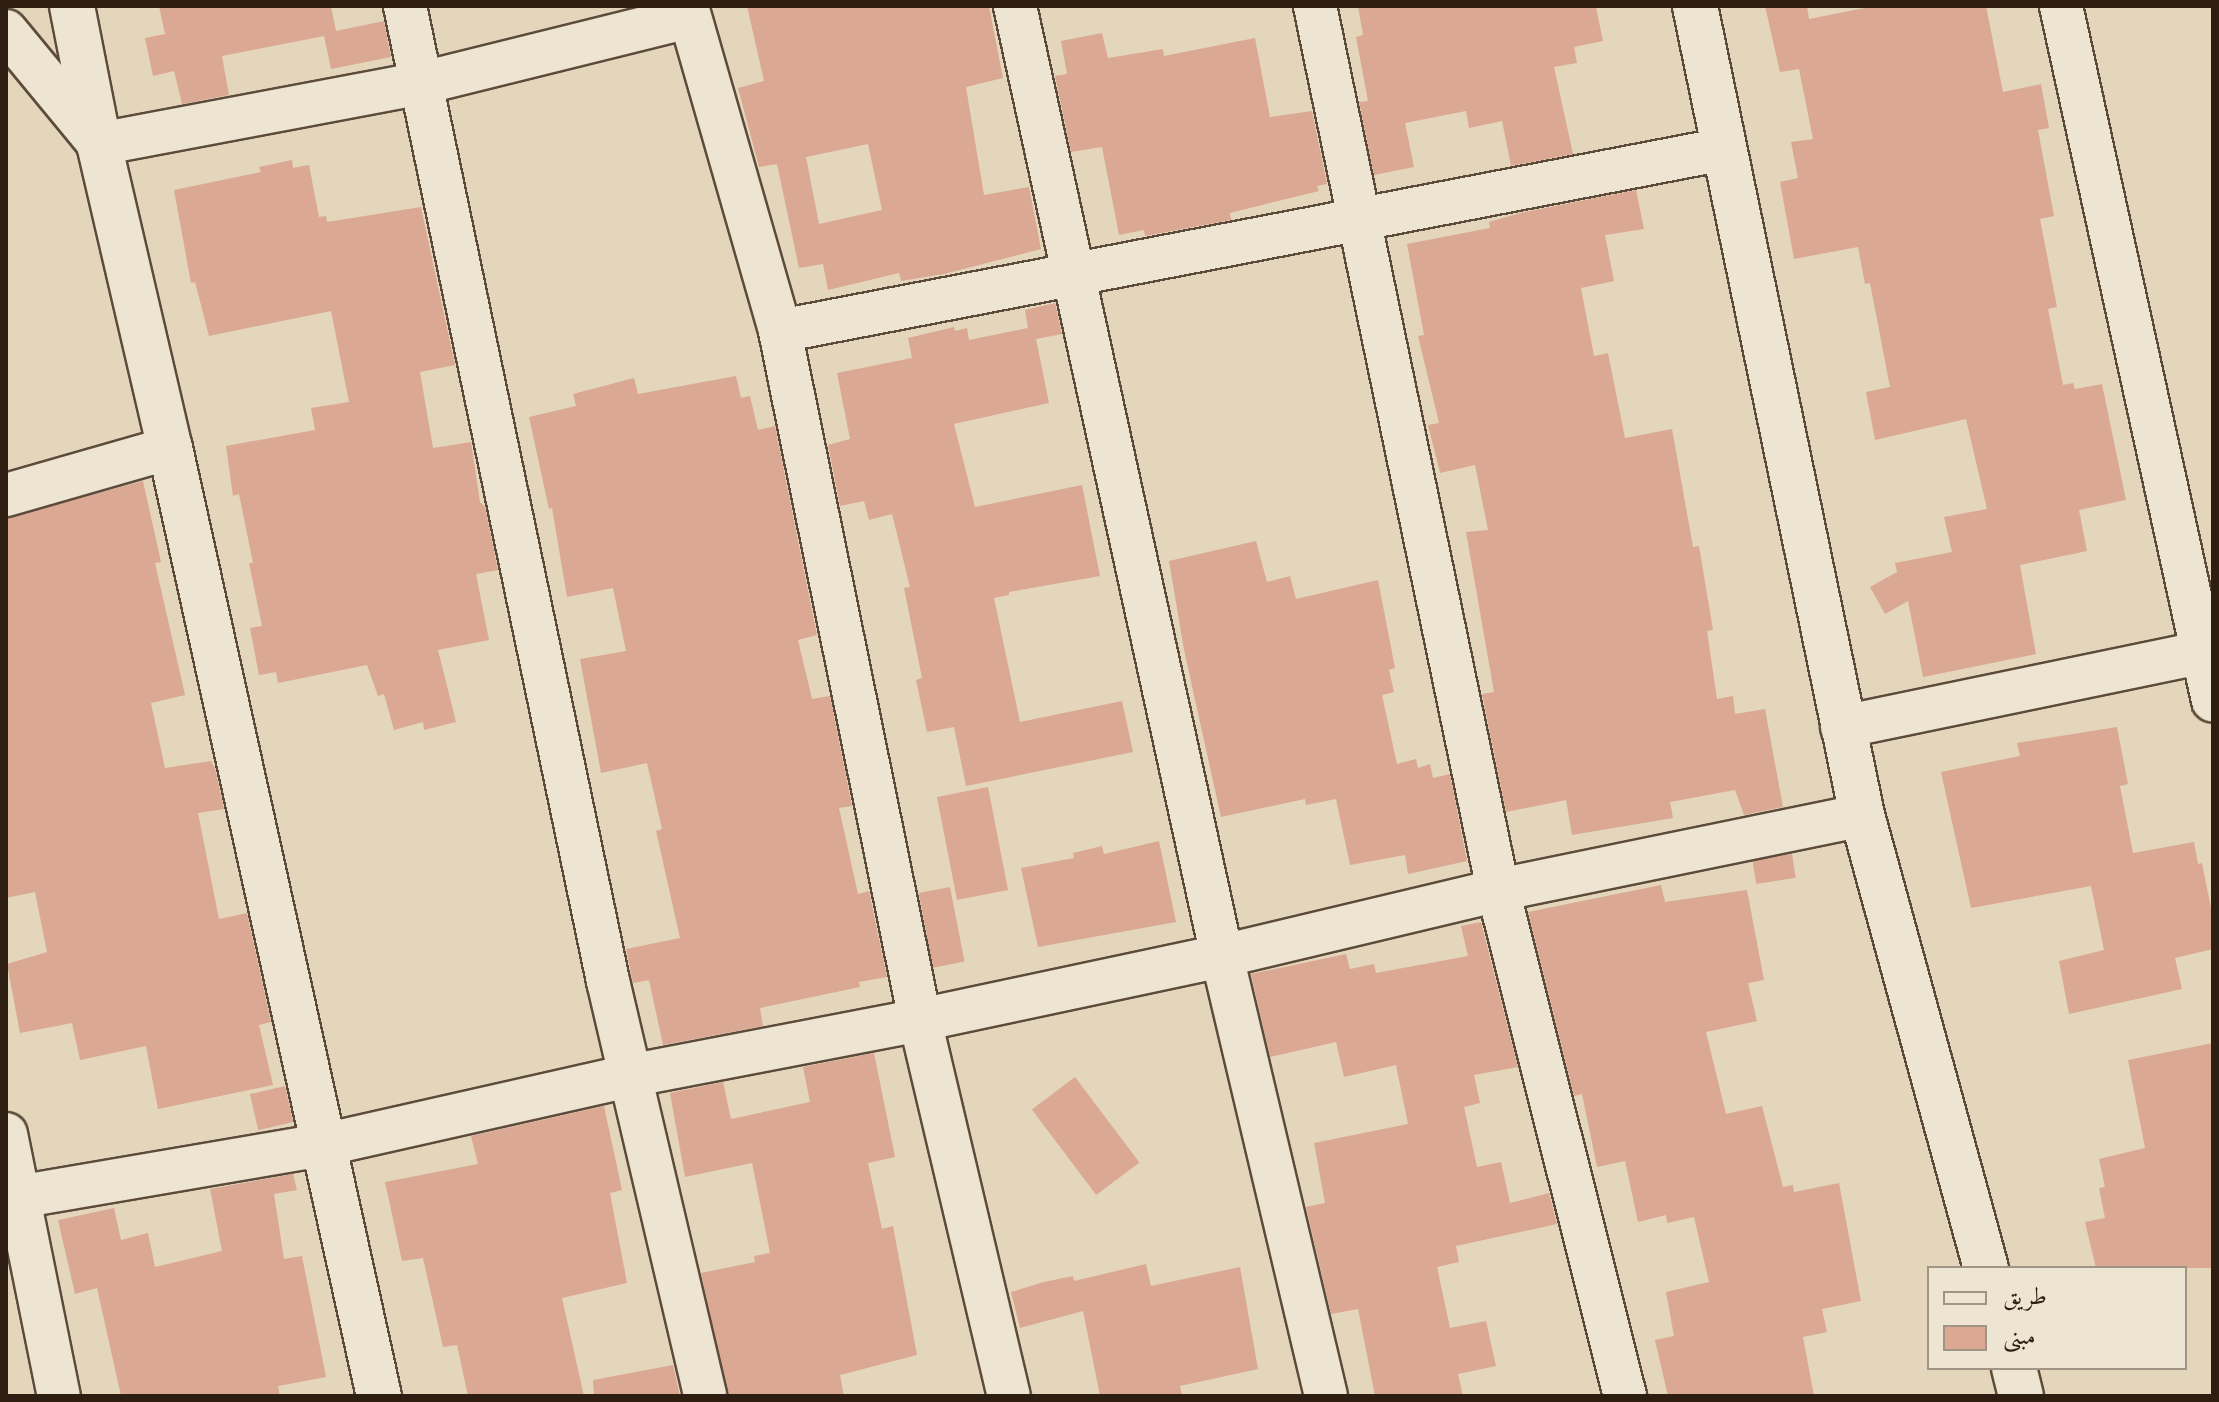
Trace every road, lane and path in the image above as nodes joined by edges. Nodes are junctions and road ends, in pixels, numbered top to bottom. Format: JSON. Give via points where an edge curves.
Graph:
{"nodes":[{"id":1,"x":72,"y":6,"type":"edge"},
{"id":2,"x":405,"y":6,"type":"edge"},
{"id":3,"x":1015,"y":6,"type":"edge"},
{"id":4,"x":1315,"y":6,"type":"edge"},
{"id":5,"x":1695,"y":6,"type":"edge"},
{"id":6,"x":2061,"y":6,"type":"edge"},
{"id":7,"x":688,"y":11,"type":"edge"},
{"id":8,"x":6,"y":31,"type":"edge"},
{"id":9,"x":422,"y":83,"type":"junction"},
{"id":10,"x":99,"y":144,"type":"junction"},
{"id":11,"x":1724,"y":149,"type":"junction"},
{"id":12,"x":1360,"y":220,"type":"junction"},
{"id":13,"x":1072,"y":276,"type":"junction"},
{"id":14,"x":780,"y":331,"type":"junction"},
{"id":15,"x":170,"y":448,"type":"junction"},
{"id":16,"x":6,"y":495,"type":"edge"},
{"id":17,"x":2207,"y":652,"type":"edge"},
{"id":18,"x":2213,"y":701,"type":"edge"},
{"id":19,"x":1842,"y":727,"type":"junction"},
{"id":20,"x":1862,"y":815,"type":"junction"},
{"id":21,"x":1498,"y":890,"type":"junction"},
{"id":22,"x":1222,"y":956,"type":"junction"},
{"id":23,"x":920,"y":1020,"type":"junction"},
{"id":24,"x":629,"y":1076,"type":"junction"},
{"id":25,"x":6,"y":1134,"type":"edge"},
{"id":26,"x":323,"y":1145,"type":"junction"},
{"id":27,"x":12,"y":1197,"type":"edge"},
{"id":28,"x":1985,"y":1266,"type":"edge"},
{"id":29,"x":2014,"y":1370,"type":"edge"},
{"id":30,"x":59,"y":1396,"type":"edge"},
{"id":31,"x":379,"y":1396,"type":"edge"},
{"id":32,"x":705,"y":1396,"type":"edge"},
{"id":33,"x":1009,"y":1396,"type":"edge"},
{"id":34,"x":1326,"y":1396,"type":"edge"},
{"id":35,"x":1625,"y":1396,"type":"edge"},
{"id":36,"x":2021,"y":1396,"type":"edge"}],
"edges":[{"from":1,"to":10,"type":"street"},
{"from":2,"to":9,"type":"street"},
{"from":3,"to":13,"type":"street"},
{"from":4,"to":12,"type":"street"},
{"from":5,"to":11,"type":"street"},
{"from":6,"to":17,"type":"street"},
{"from":7,"to":9,"type":"street"},
{"from":7,"to":14,"type":"street"},
{"from":8,"to":10,"type":"street"},
{"from":9,"to":10,"type":"street"},
{"from":9,"to":24,"type":"street"},
{"from":10,"to":15,"type":"street"},
{"from":11,"to":12,"type":"street"},
{"from":11,"to":19,"type":"street"},
{"from":12,"to":13,"type":"street"},
{"from":12,"to":21,"type":"street"},
{"from":13,"to":14,"type":"street"},
{"from":13,"to":22,"type":"street"},
{"from":14,"to":23,"type":"street"},
{"from":15,"to":16,"type":"street"},
{"from":15,"to":26,"type":"street"},
{"from":17,"to":18,"type":"street"},
{"from":17,"to":19,"type":"street"},
{"from":19,"to":20,"type":"street"},
{"from":20,"to":21,"type":"street"},
{"from":20,"to":28,"type":"street"},
{"from":21,"to":22,"type":"street"},
{"from":21,"to":35,"type":"street"},
{"from":22,"to":23,"type":"street"},
{"from":22,"to":34,"type":"street"},
{"from":23,"to":24,"type":"street"},
{"from":23,"to":33,"type":"street"},
{"from":24,"to":26,"type":"street"},
{"from":24,"to":32,"type":"street"},
{"from":25,"to":27,"type":"street"},
{"from":26,"to":27,"type":"street"},
{"from":26,"to":31,"type":"street"},
{"from":27,"to":30,"type":"street"},
{"from":29,"to":36,"type":"street"}]}
